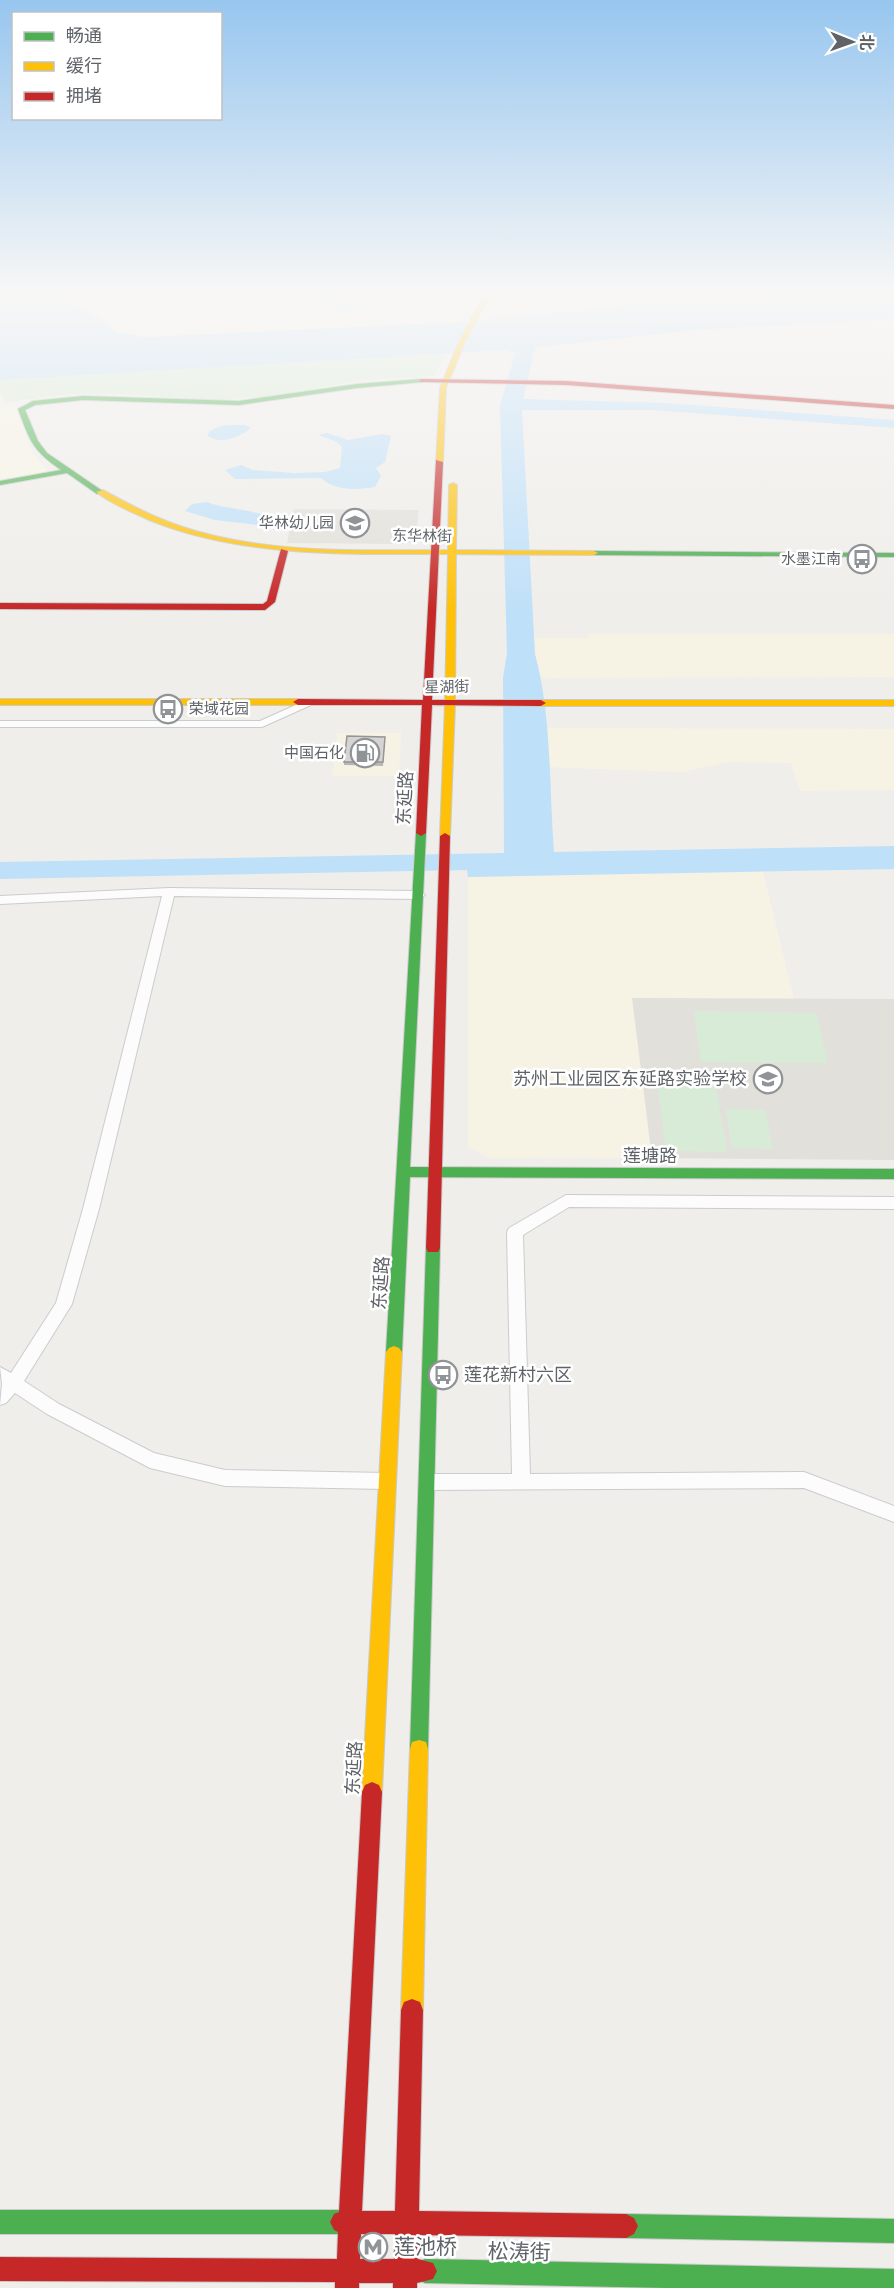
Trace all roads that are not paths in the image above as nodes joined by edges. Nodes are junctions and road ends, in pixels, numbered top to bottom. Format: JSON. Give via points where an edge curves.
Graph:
{"nodes":[{"id":1,"x":293,"y":398,"type":"edge"},
{"id":2,"x":450,"y":398,"type":"edge"},
{"id":3,"x":452,"y":398,"type":"edge"},
{"id":4,"x":750,"y":398,"type":"edge"},
{"id":5,"x":894,"y":408,"type":"edge"},
{"id":6,"x":67,"y":471,"type":"junction"},
{"id":7,"x":0,"y":483,"type":"edge"},
{"id":8,"x":284,"y":551,"type":"junction"},
{"id":9,"x":435,"y":553,"type":"junction"},
{"id":10,"x":452,"y":553,"type":"junction"},
{"id":11,"x":894,"y":555,"type":"edge"},
{"id":12,"x":0,"y":606,"type":"edge"},
{"id":13,"x":0,"y":690,"type":"edge"},
{"id":14,"x":894,"y":691,"type":"edge"},
{"id":15,"x":428,"y":697,"type":"junction"},
{"id":16,"x":450,"y":697,"type":"junction"},
{"id":17,"x":543,"y":697,"type":"junction"},
{"id":18,"x":0,"y":702,"type":"edge"},
{"id":19,"x":894,"y":703,"type":"edge"},
{"id":20,"x":307,"y":704,"type":"junction"},
{"id":21,"x":0,"y":724,"type":"edge"},
{"id":22,"x":169,"y":892,"type":"junction"},
{"id":23,"x":419,"y":895,"type":"junction"},
{"id":24,"x":0,"y":900,"type":"edge"},
{"id":25,"x":406,"y":1172,"type":"junction"},
{"id":26,"x":436,"y":1173,"type":"junction"},
{"id":27,"x":894,"y":1174,"type":"edge"},
{"id":28,"x":894,"y":1203,"type":"edge"},
{"id":29,"x":7,"y":1378,"type":"edge"},
{"id":30,"x":0,"y":1398,"type":"edge"},
{"id":31,"x":387,"y":1481,"type":"junction"},
{"id":32,"x":428,"y":1482,"type":"junction"},
{"id":33,"x":521,"y":1483,"type":"junction"},
{"id":34,"x":894,"y":1514,"type":"edge"},
{"id":35,"x":0,"y":2222,"type":"edge"},
{"id":36,"x":349,"y":2222,"type":"junction"},
{"id":37,"x":406,"y":2222,"type":"junction"},
{"id":38,"x":894,"y":2231,"type":"edge"},
{"id":39,"x":0,"y":2269,"type":"edge"},
{"id":40,"x":348,"y":2271,"type":"junction"},
{"id":41,"x":405,"y":2271,"type":"junction"},
{"id":42,"x":894,"y":2281,"type":"edge"},
{"id":43,"x":347,"y":2288,"type":"edge"},
{"id":44,"x":405,"y":2288,"type":"edge"}],
"edges":[{"from":1,"to":6,"type":"main road","name":"东华林街","via":[[242,403],[121,398],[25,404],[21,409],[35,443],[48,459]]},
{"from":2,"to":9,"type":"main road","name":"东延路"},
{"from":3,"to":10,"type":"main road","name":"东延路"},
{"from":4,"to":5,"type":"main road"},
{"from":6,"to":7,"type":"main road"},
{"from":6,"to":8,"type":"main road","name":"东华林街","via":[[165,527],[208,540]]},
{"from":8,"to":9,"type":"main road","name":"东华林街"},
{"from":8,"to":12,"type":"main road","via":[[271,602],[265,607]]},
{"from":9,"to":10,"type":"main road","name":"东华林街"},
{"from":9,"to":15,"type":"main road","name":"东延路"},
{"from":10,"to":11,"type":"main road","name":"东华林街"},
{"from":10,"to":16,"type":"main road","name":"东延路"},
{"from":13,"to":15,"type":"main road","name":"星湖街"},
{"from":14,"to":17,"type":"main road","name":"星湖街"},
{"from":15,"to":16,"type":"main road","name":"星湖街"},
{"from":15,"to":20,"type":"main road","name":"星湖街"},
{"from":15,"to":23,"type":"main road","name":"东延路"},
{"from":16,"to":17,"type":"main road","name":"星湖街"},
{"from":16,"to":26,"type":"main road","name":"东延路"},
{"from":17,"to":19,"type":"main road","name":"星湖街"},
{"from":18,"to":20,"type":"main road","name":"星湖街"},
{"from":20,"to":21,"type":"street","via":[[262,724]]},
{"from":22,"to":23,"type":"street"},
{"from":22,"to":24,"type":"street"},
{"from":22,"to":29,"type":"street","via":[[64,1304]]},
{"from":23,"to":25,"type":"main road","name":"东延路"},
{"from":25,"to":26,"type":"main road","name":"莲塘路"},
{"from":25,"to":31,"type":"main road","name":"东延路"},
{"from":26,"to":27,"type":"main road","name":"莲塘路"},
{"from":26,"to":32,"type":"main road","name":"东延路"},
{"from":28,"to":33,"type":"street","via":[[566,1201],[515,1232]]},
{"from":29,"to":30,"type":"street"},
{"from":29,"to":31,"type":"street","via":[[53,1409],[150,1461],[225,1478]]},
{"from":31,"to":36,"type":"main road","name":"东延路"},
{"from":32,"to":33,"type":"street"},
{"from":32,"to":37,"type":"main road","name":"东延路"},
{"from":33,"to":34,"type":"street","via":[[804,1480]]},
{"from":35,"to":36,"type":"main road","name":"松涛街"},
{"from":36,"to":37,"type":"main road","name":"松涛街"},
{"from":36,"to":40,"type":"main road","name":"东延路"},
{"from":37,"to":38,"type":"main road","name":"松涛街"},
{"from":37,"to":41,"type":"main road","name":"东延路"},
{"from":39,"to":40,"type":"main road","name":"松涛街"},
{"from":40,"to":41,"type":"main road","name":"松涛街"},
{"from":40,"to":43,"type":"main road","name":"东延路"},
{"from":41,"to":42,"type":"main road","name":"松涛街"},
{"from":41,"to":44,"type":"main road","name":"东延路"}]}
